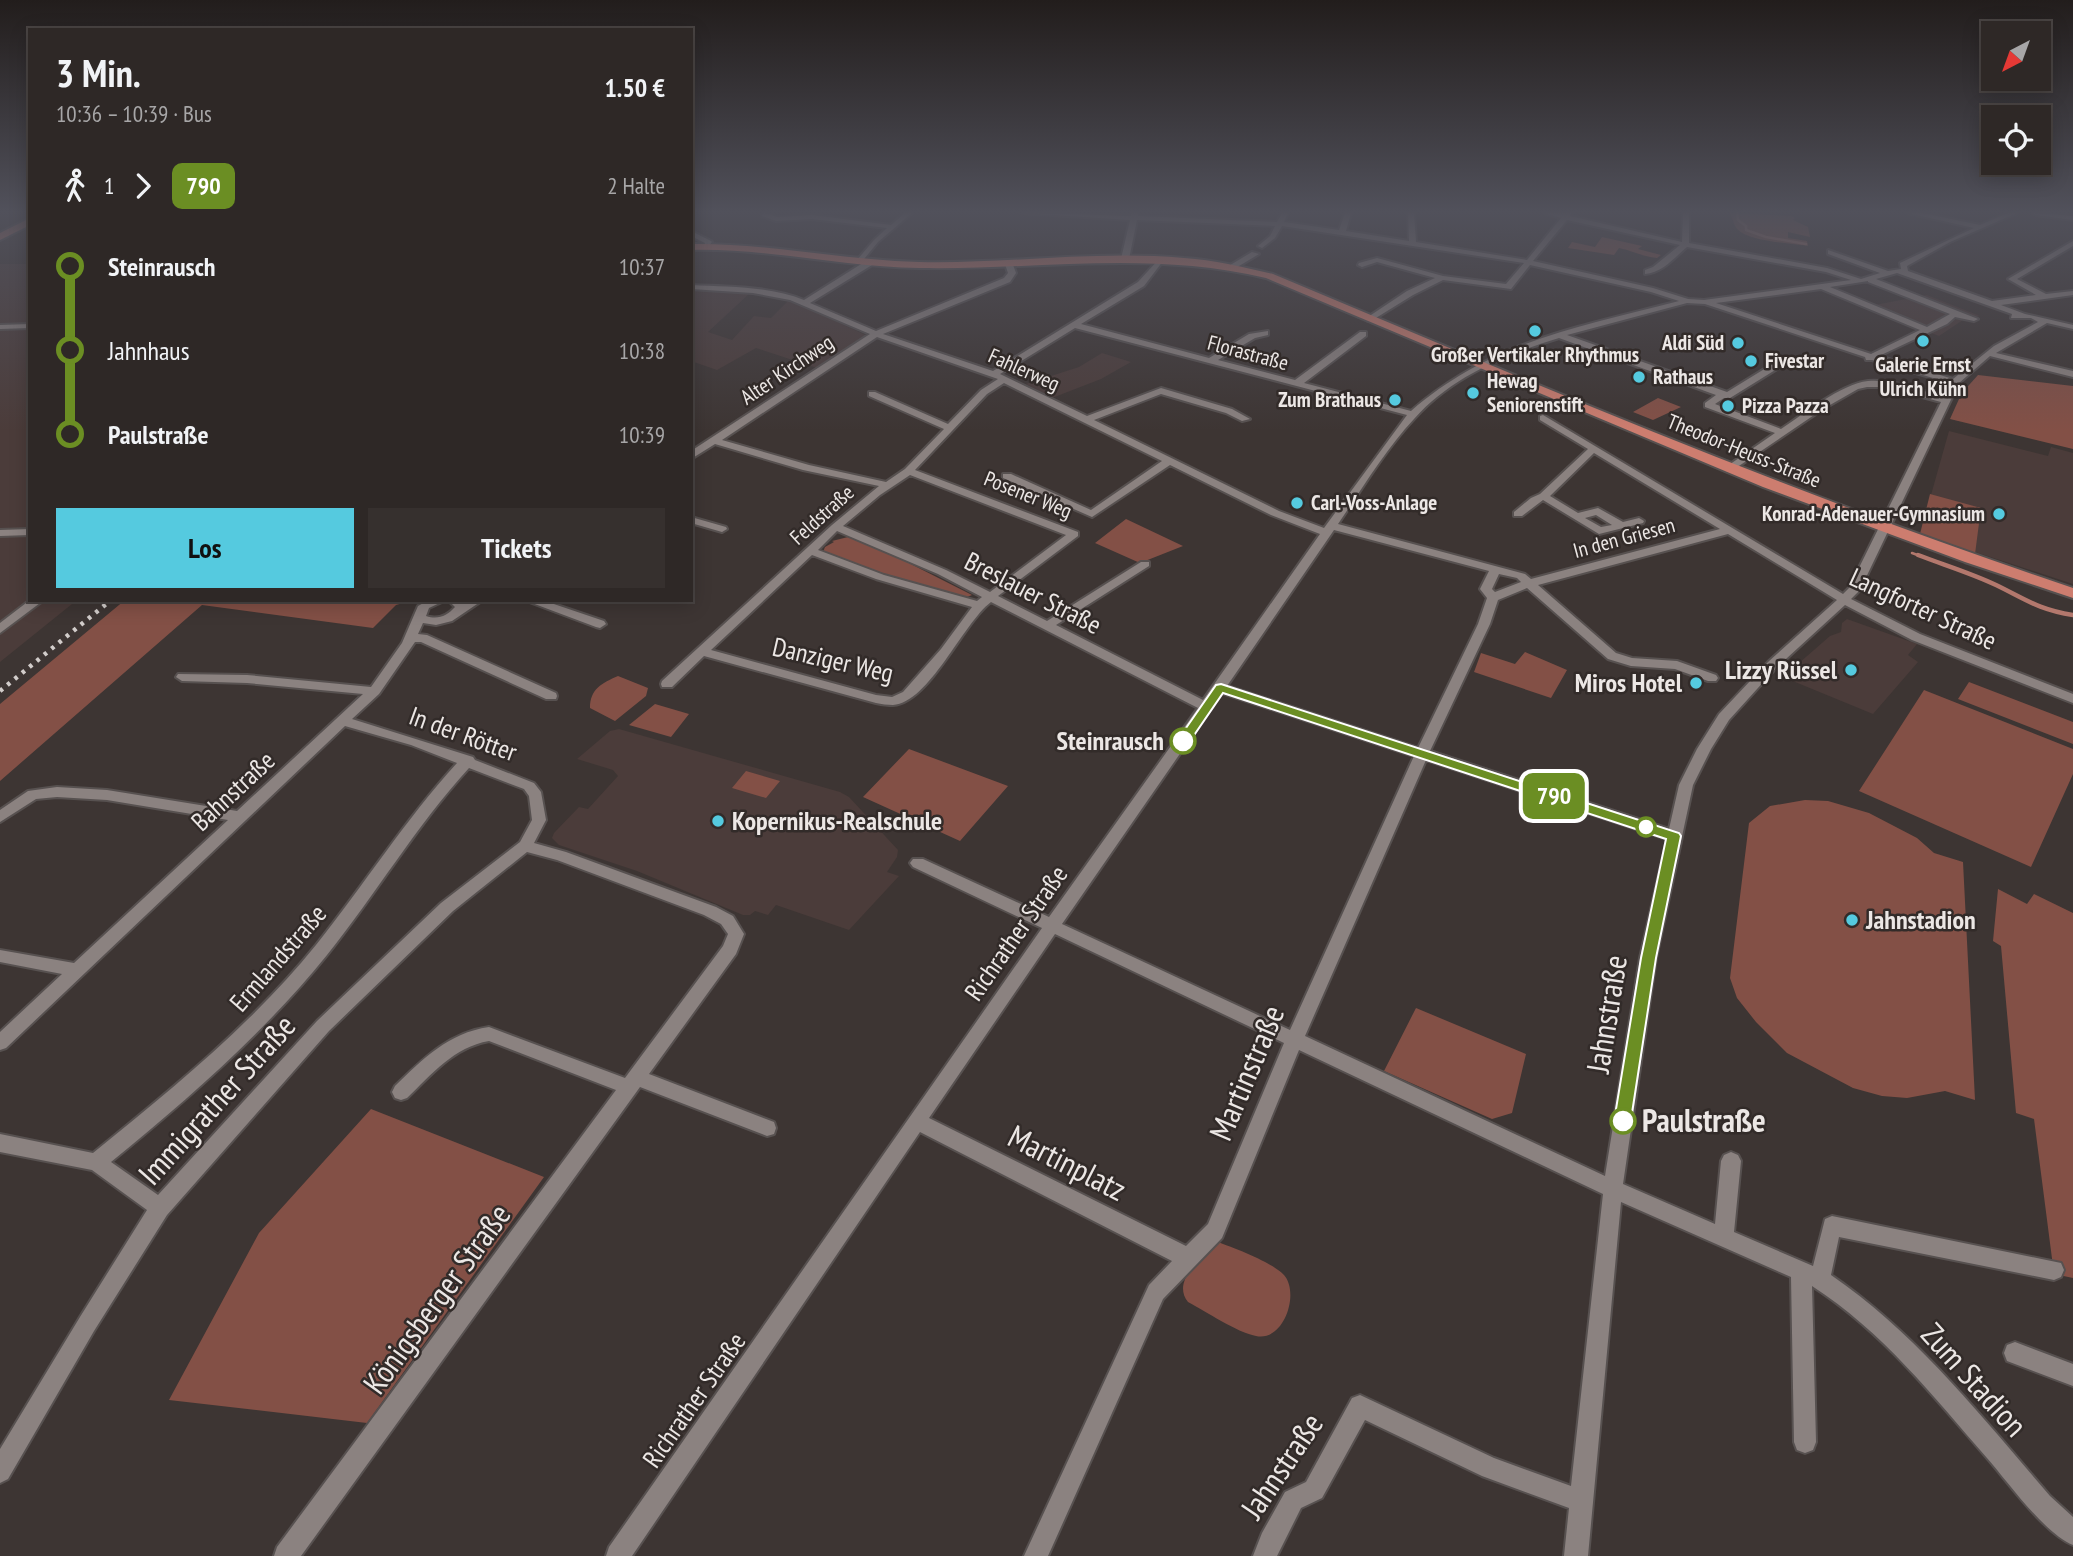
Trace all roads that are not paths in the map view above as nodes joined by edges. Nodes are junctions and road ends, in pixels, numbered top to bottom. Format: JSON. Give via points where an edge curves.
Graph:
{"nodes":[{"id":1,"x":831,"y":286,"type":"edge"},
{"id":2,"x":993,"y":286,"type":"edge"},
{"id":3,"x":1137,"y":286,"type":"edge"},
{"id":4,"x":1292,"y":286,"type":"edge"},
{"id":5,"x":1426,"y":286,"type":"edge"},
{"id":6,"x":1633,"y":286,"type":"edge"},
{"id":7,"x":1822,"y":286,"type":"junction"},
{"id":8,"x":1825,"y":286,"type":"edge"},
{"id":9,"x":1888,"y":286,"type":"edge"},
{"id":10,"x":1944,"y":286,"type":"edge"},
{"id":11,"x":2024,"y":286,"type":"edge"},
{"id":12,"x":693,"y":287,"type":"edge"},
{"id":13,"x":2071,"y":295,"type":"edge"},
{"id":14,"x":2045,"y":297,"type":"junction"},
{"id":15,"x":1687,"y":301,"type":"junction"},
{"id":16,"x":806,"y":302,"type":"junction"},
{"id":17,"x":1704,"y":302,"type":"junction"},
{"id":18,"x":1993,"y":303,"type":"junction"},
{"id":19,"x":1956,"y":315,"type":"junction"},
{"id":20,"x":2018,"y":317,"type":"junction"},
{"id":21,"x":1371,"y":319,"type":"junction"},
{"id":22,"x":1974,"y":320,"type":"dead end"},
{"id":23,"x":2039,"y":322,"type":"junction"},
{"id":24,"x":28,"y":326,"type":"edge"},
{"id":25,"x":1074,"y":326,"type":"junction"},
{"id":26,"x":0,"y":327,"type":"edge"},
{"id":27,"x":2073,"y":327,"type":"edge"},
{"id":28,"x":1925,"y":331,"type":"junction"},
{"id":29,"x":1265,"y":333,"type":"dead end"},
{"id":30,"x":876,"y":334,"type":"junction"},
{"id":31,"x":1363,"y":334,"type":"dead end"},
{"id":32,"x":2018,"y":334,"type":"junction"},
{"id":33,"x":1560,"y":335,"type":"junction"},
{"id":34,"x":1937,"y":336,"type":"dead end"},
{"id":35,"x":1991,"y":354,"type":"junction"},
{"id":36,"x":1873,"y":358,"type":"junction"},
{"id":37,"x":1861,"y":359,"type":"dead end"},
{"id":38,"x":1210,"y":361,"type":"junction"},
{"id":39,"x":1782,"y":362,"type":"dead end"},
{"id":40,"x":1482,"y":365,"type":"junction"},
{"id":41,"x":2073,"y":374,"type":"edge"},
{"id":42,"x":999,"y":376,"type":"junction"},
{"id":43,"x":1955,"y":382,"type":"junction"},
{"id":44,"x":1296,"y":384,"type":"junction"},
{"id":45,"x":872,"y":394,"type":"dead end"},
{"id":46,"x":1723,"y":394,"type":"junction"},
{"id":47,"x":1945,"y":400,"type":"junction"},
{"id":48,"x":1413,"y":415,"type":"junction"},
{"id":49,"x":1543,"y":418,"type":"dead end"},
{"id":50,"x":1088,"y":419,"type":"junction"},
{"id":51,"x":1245,"y":419,"type":"dead end"},
{"id":52,"x":949,"y":428,"type":"junction"},
{"id":53,"x":1784,"y":433,"type":"junction"},
{"id":54,"x":715,"y":441,"type":"junction"},
{"id":55,"x":1593,"y":449,"type":"junction"},
{"id":56,"x":693,"y":455,"type":"edge"},
{"id":57,"x":1170,"y":460,"type":"junction"},
{"id":58,"x":1730,"y":469,"type":"junction"},
{"id":59,"x":909,"y":471,"type":"junction"},
{"id":60,"x":1007,"y":476,"type":"dead end"},
{"id":61,"x":888,"y":485,"type":"junction"},
{"id":62,"x":1544,"y":496,"type":"junction"},
{"id":63,"x":1518,"y":514,"type":"dead end"},
{"id":64,"x":1576,"y":517,"type":"junction"},
{"id":65,"x":693,"y":521,"type":"edge"},
{"id":66,"x":1639,"y":521,"type":"dead end"},
{"id":67,"x":1621,"y":526,"type":"junction"},
{"id":68,"x":836,"y":527,"type":"junction"},
{"id":69,"x":722,"y":529,"type":"dead end"},
{"id":70,"x":1330,"y":529,"type":"junction"},
{"id":71,"x":1729,"y":530,"type":"junction"},
{"id":72,"x":1885,"y":530,"type":"junction"},
{"id":73,"x":28,"y":532,"type":"edge"},
{"id":74,"x":0,"y":533,"type":"edge"},
{"id":75,"x":810,"y":551,"type":"junction"},
{"id":76,"x":1145,"y":564,"type":"dead end"},
{"id":77,"x":1495,"y":569,"type":"junction"},
{"id":78,"x":1530,"y":583,"type":"junction"},
{"id":79,"x":2073,"y":593,"type":"edge"},
{"id":80,"x":1493,"y":598,"type":"junction"},
{"id":81,"x":985,"y":600,"type":"junction"},
{"id":82,"x":1846,"y":600,"type":"junction"},
{"id":83,"x":35,"y":602,"type":"edge"},
{"id":84,"x":536,"y":602,"type":"edge"},
{"id":85,"x":457,"y":603,"type":"edge"},
{"id":86,"x":424,"y":608,"type":"edge"},
{"id":87,"x":435,"y":622,"type":"junction"},
{"id":88,"x":600,"y":624,"type":"dead end"},
{"id":89,"x":1047,"y":626,"type":"junction"},
{"id":90,"x":0,"y":629,"type":"edge"},
{"id":91,"x":411,"y":638,"type":"junction"},
{"id":92,"x":704,"y":652,"type":"junction"},
{"id":93,"x":182,"y":677,"type":"dead end"},
{"id":94,"x":1712,"y":678,"type":"dead end"},
{"id":95,"x":667,"y":684,"type":"dead end"},
{"id":96,"x":1221,"y":688,"type":"junction"},
{"id":97,"x":374,"y":691,"type":"junction"},
{"id":98,"x":551,"y":696,"type":"dead end"},
{"id":99,"x":2073,"y":699,"type":"edge"},
{"id":100,"x":1207,"y":707,"type":"junction"},
{"id":101,"x":344,"y":721,"type":"junction"},
{"id":102,"x":1421,"y":754,"type":"junction"},
{"id":103,"x":468,"y":760,"type":"junction"},
{"id":104,"x":0,"y":817,"type":"edge"},
{"id":105,"x":241,"y":817,"type":"junction"},
{"id":106,"x":539,"y":820,"type":"joint"},
{"id":107,"x":1674,"y":836,"type":"junction"},
{"id":108,"x":525,"y":846,"type":"junction"},
{"id":109,"x":918,"y":863,"type":"dead end"},
{"id":110,"x":1052,"y":927,"type":"junction"},
{"id":111,"x":0,"y":956,"type":"edge"},
{"id":112,"x":79,"y":971,"type":"junction"},
{"id":113,"x":1294,"y":1041,"type":"junction"},
{"id":114,"x":0,"y":1043,"type":"edge"},
{"id":115,"x":632,"y":1082,"type":"junction"},
{"id":116,"x":401,"y":1093,"type":"dead end"},
{"id":117,"x":918,"y":1122,"type":"junction"},
{"id":118,"x":767,"y":1128,"type":"dead end"},
{"id":119,"x":0,"y":1143,"type":"edge"},
{"id":120,"x":1731,"y":1161,"type":"dead end"},
{"id":121,"x":96,"y":1162,"type":"junction"},
{"id":122,"x":1613,"y":1189,"type":"junction"},
{"id":123,"x":160,"y":1208,"type":"junction"},
{"id":124,"x":1724,"y":1235,"type":"junction"},
{"id":125,"x":1188,"y":1258,"type":"junction"},
{"id":126,"x":2054,"y":1270,"type":"dead end"},
{"id":127,"x":1810,"y":1275,"type":"junction"},
{"id":128,"x":2015,"y":1353,"type":"dead end"},
{"id":129,"x":2073,"y":1375,"type":"edge"},
{"id":130,"x":1805,"y":1442,"type":"dead end"},
{"id":131,"x":0,"y":1471,"type":"edge"},
{"id":132,"x":1583,"y":1501,"type":"junction"},
{"id":133,"x":2073,"y":1533,"type":"edge"},
{"id":134,"x":286,"y":1556,"type":"edge"},
{"id":135,"x":618,"y":1556,"type":"edge"},
{"id":136,"x":1036,"y":1556,"type":"edge"},
{"id":137,"x":1265,"y":1556,"type":"edge"},
{"id":138,"x":1576,"y":1556,"type":"edge"}],
"edges":[{"from":1,"to":16,"type":"street"},
{"from":2,"to":30,"type":"street","name":"Alter Kirchweg"},
{"from":3,"to":25,"type":"street","name":"Feldstraße"},
{"from":4,"to":21,"type":"main road","name":"Theodor-Heuss-Straße"},
{"from":5,"to":21,"type":"street"},
{"from":6,"to":15,"type":"street"},
{"from":7,"to":8,"type":"street"},
{"from":7,"to":17,"type":"street"},
{"from":7,"to":28,"type":"street"},
{"from":9,"to":19,"type":"street","via":[[1947,305]]},
{"from":10,"to":18,"type":"street"},
{"from":11,"to":14,"type":"street"},
{"from":12,"to":16,"type":"street","name":"Fahlerweg","via":[[753,291]]},
{"from":13,"to":14,"type":"street"},
{"from":14,"to":18,"type":"street"},
{"from":15,"to":17,"type":"street"},
{"from":15,"to":33,"type":"street","name":"Richrather Straße"},
{"from":16,"to":30,"type":"street","name":"Fahlerweg"},
{"from":17,"to":36,"type":"street"},
{"from":18,"to":20,"type":"street"},
{"from":19,"to":22,"type":"street"},
{"from":19,"to":28,"type":"street"},
{"from":20,"to":23,"type":"street"},
{"from":20,"to":32,"type":"street"},
{"from":21,"to":40,"type":"main road","name":"Theodor-Heuss-Straße"},
{"from":23,"to":27,"type":"street"},
{"from":23,"to":32,"type":"street"},
{"from":24,"to":26,"type":"street"},
{"from":25,"to":38,"type":"street","name":"Florastraße"},
{"from":25,"to":42,"type":"street","name":"Feldstraße"},
{"from":28,"to":34,"type":"street"},
{"from":28,"to":36,"type":"street"},
{"from":29,"to":38,"type":"street"},
{"from":30,"to":42,"type":"street","name":"Fahlerweg"},
{"from":30,"to":54,"type":"street","name":"Alter Kirchweg"},
{"from":31,"to":44,"type":"street"},
{"from":32,"to":35,"type":"street"},
{"from":33,"to":40,"type":"street","name":"Richrather Straße"},
{"from":33,"to":46,"type":"street"},
{"from":35,"to":41,"type":"street"},
{"from":35,"to":43,"type":"street"},
{"from":36,"to":37,"type":"street"},
{"from":36,"to":43,"type":"street"},
{"from":38,"to":44,"type":"street","name":"Florastraße"},
{"from":39,"to":46,"type":"street","via":[[1727,396]]},
{"from":40,"to":48,"type":"street","name":"Richrather Straße","via":[[1437,393]]},
{"from":40,"to":58,"type":"main road","name":"Theodor-Heuss-Straße"},
{"from":42,"to":50,"type":"street","name":"Fahlerweg"},
{"from":42,"to":52,"type":"street","name":"Feldstraße"},
{"from":43,"to":47,"type":"street","name":"Jahnstraße"},
{"from":44,"to":48,"type":"street","name":"Florastraße"},
{"from":45,"to":52,"type":"street"},
{"from":46,"to":53,"type":"street","via":[[1708,405]]},
{"from":47,"to":53,"type":"street","via":[[1862,384]]},
{"from":47,"to":72,"type":"street","name":"Jahnstraße"},
{"from":48,"to":70,"type":"street","name":"Richrather Straße"},
{"from":49,"to":55,"type":"street","name":"Langforter Straße"},
{"from":50,"to":51,"type":"street","via":[[1161,391]]},
{"from":50,"to":57,"type":"street","name":"Fahlerweg"},
{"from":52,"to":59,"type":"street","name":"Feldstraße"},
{"from":53,"to":58,"type":"street"},
{"from":54,"to":56,"type":"street","name":"Alter Kirchweg"},
{"from":54,"to":61,"type":"street"},
{"from":55,"to":62,"type":"street"},
{"from":55,"to":71,"type":"street","name":"Langforter Straße"},
{"from":57,"to":60,"type":"street","via":[[1092,514]]},
{"from":57,"to":70,"type":"street","name":"Fahlerweg","via":[[1275,513]]},
{"from":58,"to":72,"type":"main road","name":"Theodor-Heuss-Straße"},
{"from":59,"to":61,"type":"street","name":"Feldstraße"},
{"from":59,"to":81,"type":"street","name":"Posener Weg","via":[[1074,534]]},
{"from":61,"to":68,"type":"street","name":"Feldstraße"},
{"from":62,"to":63,"type":"street"},
{"from":62,"to":64,"type":"street"},
{"from":64,"to":67,"type":"street","via":[[1599,531]]},
{"from":64,"to":67,"type":"street","via":[[1598,511]]},
{"from":65,"to":69,"type":"street"},
{"from":66,"to":67,"type":"street"},
{"from":68,"to":75,"type":"street","name":"Feldstraße"},
{"from":68,"to":81,"type":"street","name":"Breslauer Straße","via":[[942,572]]},
{"from":70,"to":77,"type":"street"},
{"from":70,"to":96,"type":"street","name":"Richrather Straße"},
{"from":71,"to":78,"type":"street","name":"In den Griesen"},
{"from":71,"to":82,"type":"street","name":"Langforter Straße"},
{"from":72,"to":79,"type":"main road","name":"Theodor-Heuss-Straße"},
{"from":72,"to":82,"type":"street","name":"Jahnstraße"},
{"from":73,"to":74,"type":"street"},
{"from":75,"to":81,"type":"street","name":"Breslauer Straße","via":[[880,577]]},
{"from":75,"to":92,"type":"street","name":"Feldstraße"},
{"from":76,"to":89,"type":"street"},
{"from":77,"to":78,"type":"street"},
{"from":77,"to":80,"type":"street","name":"Martinstraße","via":[[1486,589]]},
{"from":78,"to":80,"type":"street"},
{"from":78,"to":94,"type":"street","via":[[1612,656],[1677,665]]},
{"from":80,"to":102,"type":"street","name":"Martinstraße"},
{"from":81,"to":89,"type":"street","name":"Breslauer Straße"},
{"from":81,"to":92,"type":"street","name":"Danziger Weg","via":[[914,689],[893,701]]},
{"from":82,"to":99,"type":"street","name":"Langforter Straße","via":[[1916,637]]},
{"from":82,"to":107,"type":"street","name":"Jahnstraße","via":[[1772,665],[1724,717],[1686,785]]},
{"from":83,"to":90,"type":"street"},
{"from":84,"to":88,"type":"street"},
{"from":85,"to":87,"type":"street","name":"Bahnstraße","via":[[454,616]]},
{"from":86,"to":87,"type":"street"},
{"from":86,"to":91,"type":"street","name":"Bahnstraße"},
{"from":87,"to":91,"type":"street","name":"Bahnstraße"},
{"from":89,"to":100,"type":"street","name":"Breslauer Straße"},
{"from":91,"to":97,"type":"street","name":"Bahnstraße"},
{"from":91,"to":98,"type":"street","via":[[423,638]]},
{"from":92,"to":95,"type":"street","name":"Feldstraße"},
{"from":93,"to":97,"type":"street"},
{"from":96,"to":100,"type":"street","name":"Richrather Straße"},
{"from":96,"to":102,"type":"street"},
{"from":97,"to":101,"type":"street","name":"Bahnstraße"},
{"from":100,"to":110,"type":"street","name":"Richrather Straße"},
{"from":101,"to":103,"type":"street","name":"In der Rötter"},
{"from":101,"to":105,"type":"street","name":"Bahnstraße"},
{"from":102,"to":107,"type":"street"},
{"from":102,"to":113,"type":"street","name":"Martinstraße"},
{"from":103,"to":106,"type":"street","name":"In der Rötter","via":[[529,786],[536,795]]},
{"from":103,"to":121,"type":"street","name":"Ermlandstraße","via":[[438,790],[372,885],[299,976],[226,1052]]},
{"from":104,"to":105,"type":"street","via":[[33,793],[57,792],[107,795]]},
{"from":105,"to":112,"type":"street","name":"Bahnstraße"},
{"from":106,"to":108,"type":"street","name":"Immigrather Straße"},
{"from":107,"to":122,"type":"street","name":"Jahnstraße","via":[[1648,958]]},
{"from":108,"to":115,"type":"street","name":"Königsberger Straße","via":[[710,911],[727,920],[736,934],[730,949]]},
{"from":108,"to":123,"type":"street","name":"Immigrather Straße","via":[[447,907],[323,1026]]},
{"from":109,"to":110,"type":"street"},
{"from":110,"to":113,"type":"street"},
{"from":110,"to":117,"type":"street","name":"Richrather Straße"},
{"from":111,"to":112,"type":"street"},
{"from":112,"to":114,"type":"street","name":"Bahnstraße"},
{"from":113,"to":122,"type":"street"},
{"from":113,"to":125,"type":"street","name":"Martinstraße","via":[[1215,1231]]},
{"from":115,"to":116,"type":"street","via":[[489,1034],[459,1040]]},
{"from":115,"to":118,"type":"street"},
{"from":115,"to":134,"type":"street","name":"Königsberger Straße"},
{"from":117,"to":125,"type":"street","name":"Martinplatz"},
{"from":117,"to":135,"type":"street","name":"Richrather Straße"},
{"from":119,"to":121,"type":"street"},
{"from":120,"to":124,"type":"street"},
{"from":121,"to":123,"type":"street"},
{"from":122,"to":124,"type":"street","name":"Zum Stadion"},
{"from":122,"to":132,"type":"street","name":"Jahnstraße"},
{"from":123,"to":131,"type":"street","name":"Immigrather Straße"},
{"from":124,"to":127,"type":"street","name":"Zum Stadion"},
{"from":125,"to":136,"type":"street","name":"Martinstraße","via":[[1153,1299]]},
{"from":126,"to":127,"type":"street","via":[[1832,1226]]},
{"from":127,"to":130,"type":"street"},
{"from":127,"to":133,"type":"street","name":"Zum Stadion","via":[[1860,1307],[1914,1358]]},
{"from":128,"to":129,"type":"street"},
{"from":132,"to":137,"type":"street","name":"Jahnstraße","via":[[1490,1468],[1360,1406],[1314,1490],[1293,1500]]},
{"from":132,"to":138,"type":"street","name":"Jahnstraße"}]}
